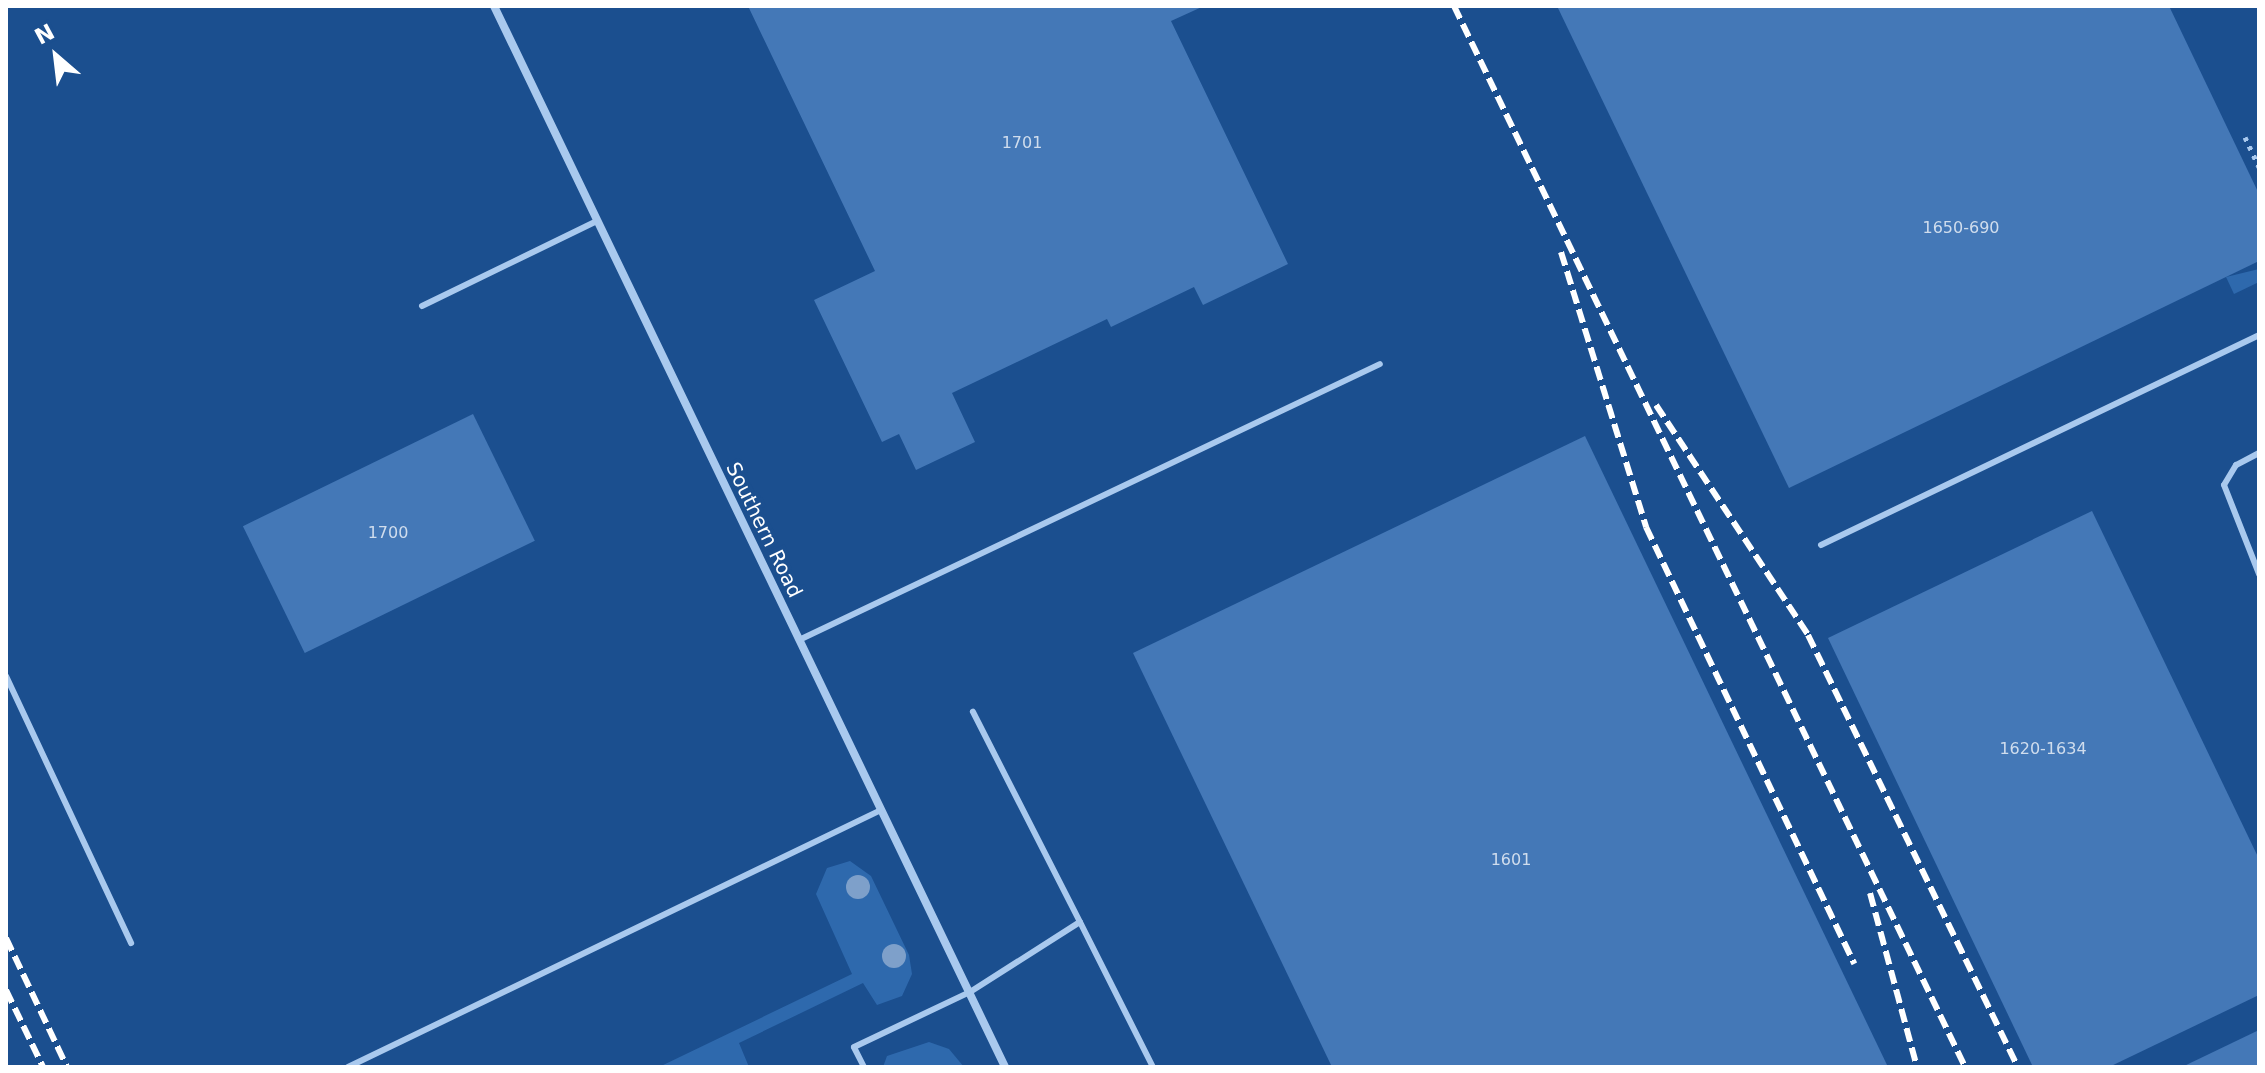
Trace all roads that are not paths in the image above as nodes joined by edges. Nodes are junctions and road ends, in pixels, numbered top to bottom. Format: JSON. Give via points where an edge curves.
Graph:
{"nodes":[{"id":1,"x":494,"y":6,"type":"edge"},
{"id":2,"x":597,"y":221,"type":"junction"},
{"id":3,"x":422,"y":306,"type":"dead end"},
{"id":4,"x":2259,"y":335,"type":"edge"},
{"id":5,"x":1380,"y":364,"type":"dead end"},
{"id":6,"x":2259,"y":453,"type":"edge"},
{"id":7,"x":1821,"y":545,"type":"dead end"},
{"id":8,"x":2259,"y":574,"type":"edge"},
{"id":9,"x":799,"y":640,"type":"junction"},
{"id":10,"x":6,"y":676,"type":"edge"},
{"id":11,"x":973,"y":712,"type":"dead end"},
{"id":12,"x":881,"y":810,"type":"junction"},
{"id":13,"x":1080,"y":922,"type":"junction"},
{"id":14,"x":131,"y":943,"type":"dead end"},
{"id":15,"x":970,"y":992,"type":"junction"},
{"id":16,"x":369,"y":1057,"type":"junction"},
{"id":17,"x":348,"y":1067,"type":"edge"},
{"id":18,"x":374,"y":1067,"type":"edge"},
{"id":19,"x":864,"y":1067,"type":"edge"},
{"id":20,"x":1005,"y":1067,"type":"edge"},
{"id":21,"x":1153,"y":1067,"type":"edge"}],
"edges":[{"from":1,"to":2,"type":"street","name":"Southern Road"},
{"from":2,"to":3,"type":"lane"},
{"from":2,"to":9,"type":"street","name":"Southern Road"},
{"from":4,"to":7,"type":"lane"},
{"from":5,"to":9,"type":"lane"},
{"from":6,"to":8,"type":"lane","via":[[2236,465],[2225,497]]},
{"from":9,"to":12,"type":"street","name":"Southern Road"},
{"from":10,"to":14,"type":"lane"},
{"from":11,"to":13,"type":"lane"},
{"from":12,"to":15,"type":"street","name":"Southern Road"},
{"from":12,"to":16,"type":"lane"},
{"from":13,"to":15,"type":"lane"},
{"from":13,"to":21,"type":"lane"},
{"from":15,"to":19,"type":"lane","via":[[854,1047]]},
{"from":15,"to":20,"type":"street","name":"Southern Road"},
{"from":16,"to":17,"type":"lane"},
{"from":16,"to":18,"type":"lane"}]}
